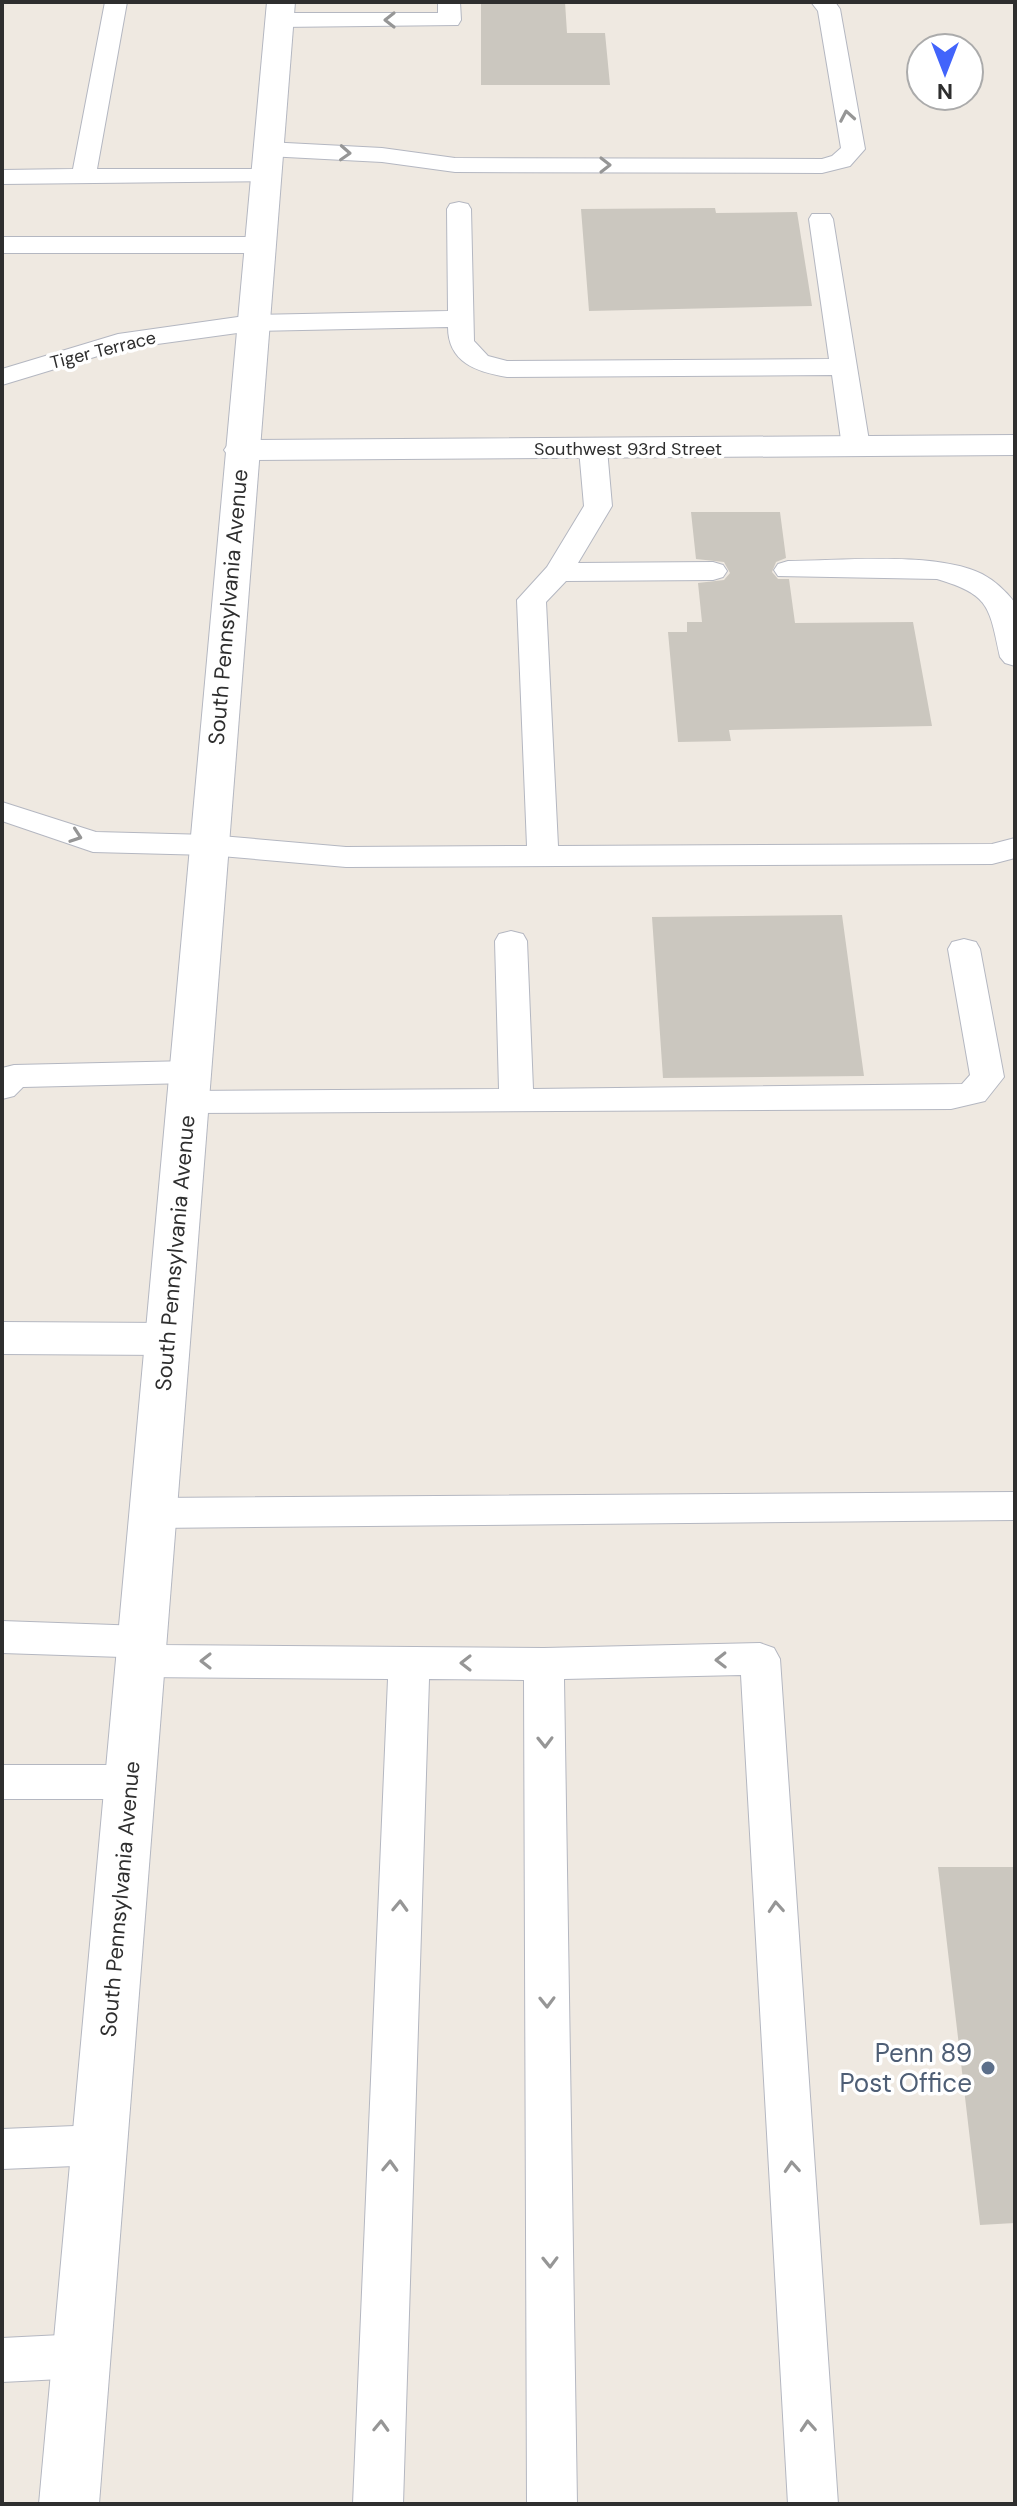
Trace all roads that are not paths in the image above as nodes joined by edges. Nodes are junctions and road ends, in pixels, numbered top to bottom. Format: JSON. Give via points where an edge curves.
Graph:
{"nodes":[{"id":1,"x":116,"y":2,"type":"edge"},
{"id":2,"x":449,"y":2,"type":"edge"},
{"id":3,"x":822,"y":2,"type":"edge"},
{"id":4,"x":280,"y":11,"type":"edge"},
{"id":5,"x":266,"y":162,"type":"junction"},
{"id":6,"x":84,"y":176,"type":"junction"},
{"id":7,"x":2,"y":177,"type":"edge"},
{"id":8,"x":459,"y":209,"type":"dead end"},
{"id":9,"x":821,"y":219,"type":"dead end"},
{"id":10,"x":2,"y":245,"type":"edge"},
{"id":11,"x":259,"y":245,"type":"junction"},
{"id":12,"x":460,"y":319,"type":"junction"},
{"id":13,"x":252,"y":323,"type":"junction"},
{"id":14,"x":844,"y":367,"type":"junction"},
{"id":15,"x":2,"y":377,"type":"edge"},
{"id":16,"x":1015,"y":445,"type":"edge"},
{"id":17,"x":856,"y":447,"type":"junction"},
{"id":18,"x":593,"y":449,"type":"junction"},
{"id":19,"x":241,"y":450,"type":"junction"},
{"id":20,"x":788,"y":570,"type":"dead end"},
{"id":21,"x":713,"y":571,"type":"dead end"},
{"id":22,"x":558,"y":572,"type":"junction"},
{"id":23,"x":1015,"y":657,"type":"edge"},
{"id":24,"x":2,"y":811,"type":"edge"},
{"id":25,"x":209,"y":845,"type":"junction"},
{"id":26,"x":1015,"y":848,"type":"edge"},
{"id":27,"x":543,"y":857,"type":"junction"},
{"id":28,"x":511,"y":941,"type":"dead end"},
{"id":29,"x":964,"y":949,"type":"dead end"},
{"id":30,"x":188,"y":1087,"type":"junction"},
{"id":31,"x":2,"y":1088,"type":"edge"},
{"id":32,"x":516,"y":1100,"type":"junction"},
{"id":33,"x":2,"y":1338,"type":"edge"},
{"id":34,"x":167,"y":1339,"type":"junction"},
{"id":35,"x":1015,"y":1506,"type":"edge"},
{"id":36,"x":152,"y":1513,"type":"junction"},
{"id":37,"x":2,"y":1637,"type":"edge"},
{"id":38,"x":141,"y":1652,"type":"junction"},
{"id":39,"x":409,"y":1663,"type":"junction"},
{"id":40,"x":544,"y":1664,"type":"junction"},
{"id":41,"x":2,"y":1782,"type":"edge"},
{"id":42,"x":130,"y":1782,"type":"junction"},
{"id":43,"x":99,"y":2145,"type":"junction"},
{"id":44,"x":2,"y":2149,"type":"edge"},
{"id":45,"x":81,"y":2356,"type":"junction"},
{"id":46,"x":2,"y":2360,"type":"edge"},
{"id":47,"x":69,"y":2504,"type":"edge"},
{"id":48,"x":378,"y":2504,"type":"edge"},
{"id":49,"x":552,"y":2504,"type":"edge"},
{"id":50,"x":813,"y":2504,"type":"edge"}],
"edges":[{"from":1,"to":6,"type":"lane"},
{"from":2,"to":4,"type":"lane","one_way":true,"via":[[450,20]]},
{"from":5,"to":3,"type":"lane","one_way":true,"via":[[382,155],[455,165],[822,166],[841,161],[853,149],[829,9]]},
{"from":4,"to":5,"type":"main road","name":"South Pennsylvania Avenue"},
{"from":5,"to":6,"type":"lane"},
{"from":5,"to":11,"type":"main road","name":"South Pennsylvania Avenue"},
{"from":6,"to":7,"type":"lane"},
{"from":8,"to":12,"type":"lane"},
{"from":9,"to":14,"type":"lane"},
{"from":10,"to":11,"type":"lane"},
{"from":11,"to":13,"type":"main road","name":"South Pennsylvania Avenue"},
{"from":12,"to":13,"type":"lane","name":"Tiger Terrace"},
{"from":12,"to":14,"type":"lane","via":[[467,356],[507,369]]},
{"from":13,"to":15,"type":"lane","name":"Tiger Terrace","via":[[118,342]]},
{"from":13,"to":19,"type":"main road","name":"South Pennsylvania Avenue"},
{"from":14,"to":17,"type":"lane"},
{"from":16,"to":17,"type":"main road","name":"Southwest 93rd Street"},
{"from":17,"to":18,"type":"main road","name":"Southwest 93rd Street"},
{"from":18,"to":19,"type":"main road","name":"Southwest 93rd Street"},
{"from":18,"to":22,"type":"lane","via":[[598,506]]},
{"from":19,"to":25,"type":"main road","name":"South Pennsylvania Avenue"},
{"from":20,"to":23,"type":"lane","via":[[939,570],[971,580],[1004,608]]},
{"from":21,"to":22,"type":"lane"},
{"from":22,"to":27,"type":"lane","via":[[531,600]]},
{"from":24,"to":25,"type":"lane","one_way":true,"via":[[93,842]]},
{"from":25,"to":27,"type":"lane","via":[[346,857]]},
{"from":25,"to":30,"type":"main road","name":"South Pennsylvania Avenue"},
{"from":26,"to":27,"type":"lane","via":[[992,854]]},
{"from":28,"to":32,"type":"lane"},
{"from":29,"to":32,"type":"lane","via":[[987,1077],[973,1093],[951,1098]]},
{"from":30,"to":31,"type":"lane","via":[[14,1076]]},
{"from":30,"to":32,"type":"lane"},
{"from":30,"to":34,"type":"main road","name":"South Pennsylvania Avenue"},
{"from":33,"to":34,"type":"main road"},
{"from":34,"to":36,"type":"main road","name":"South Pennsylvania Avenue"},
{"from":35,"to":36,"type":"lane"},
{"from":36,"to":38,"type":"main road","name":"South Pennsylvania Avenue"},
{"from":37,"to":38,"type":"lane"},
{"from":39,"to":38,"type":"lane","one_way":true},
{"from":38,"to":42,"type":"main road","name":"South Pennsylvania Avenue"},
{"from":40,"to":39,"type":"lane","one_way":true},
{"from":48,"to":39,"type":"lane","one_way":true},
{"from":40,"to":49,"type":"lane","one_way":true},
{"from":50,"to":40,"type":"lane","one_way":true,"via":[[760,1659]]},
{"from":41,"to":42,"type":"lane"},
{"from":42,"to":43,"type":"main road","name":"South Pennsylvania Avenue"},
{"from":43,"to":44,"type":"lane"},
{"from":43,"to":45,"type":"main road","name":"South Pennsylvania Avenue"},
{"from":45,"to":46,"type":"lane"},
{"from":45,"to":47,"type":"main road","name":"South Pennsylvania Avenue"}]}
